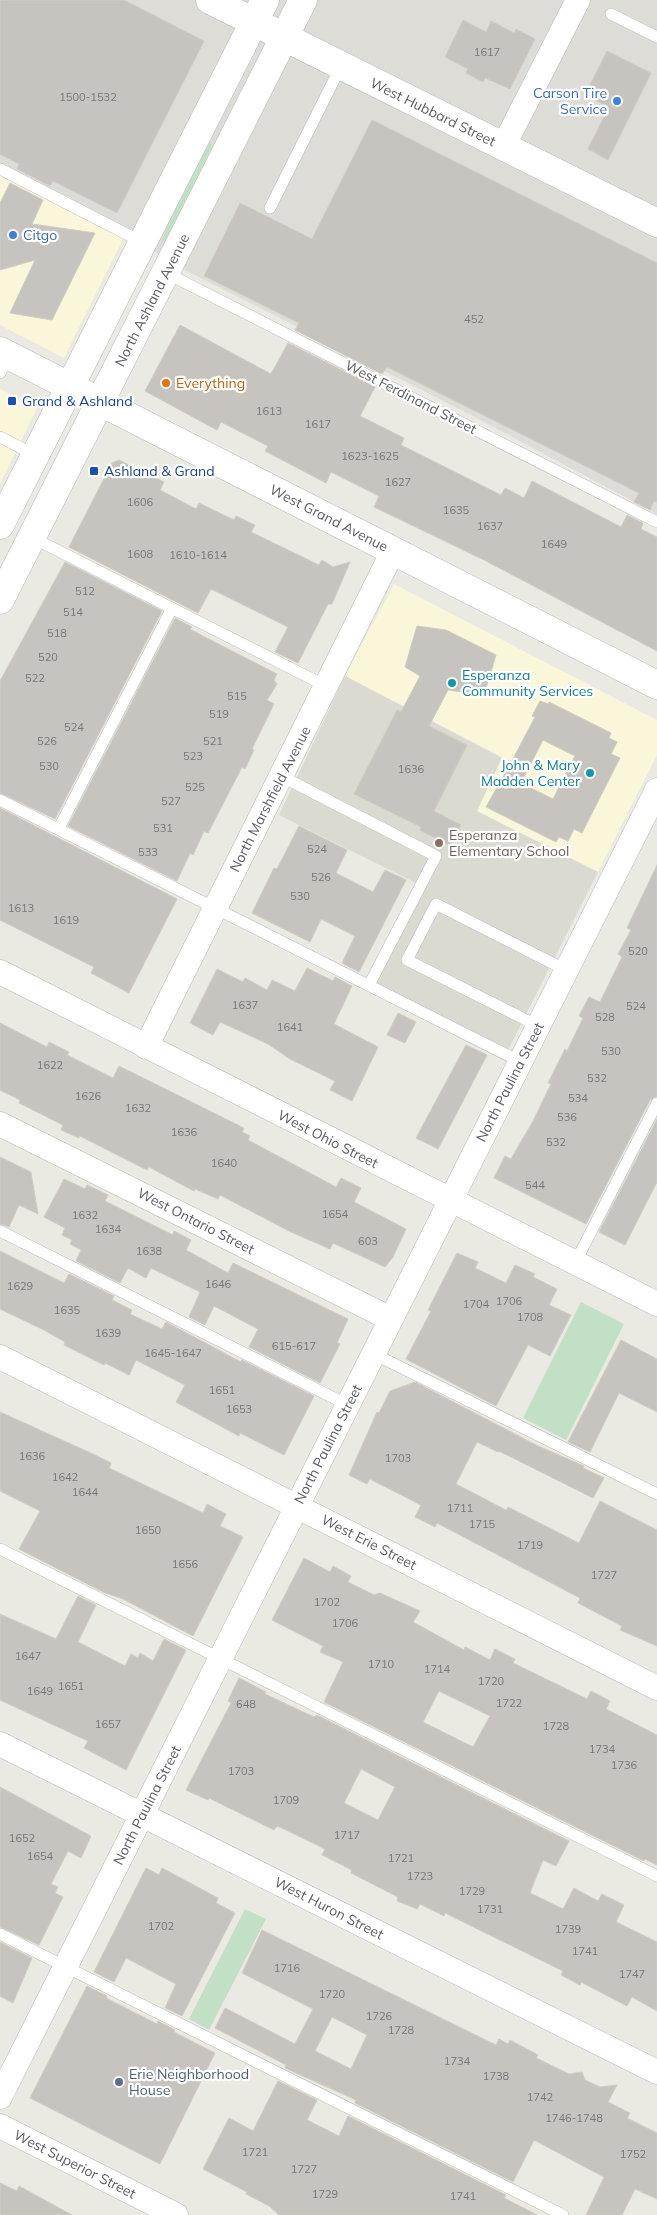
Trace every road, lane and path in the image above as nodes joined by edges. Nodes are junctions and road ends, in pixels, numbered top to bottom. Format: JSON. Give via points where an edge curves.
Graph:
{"nodes":[{"id":1,"x":210,"y":0,"type":"edge"},
{"id":2,"x":303,"y":0,"type":"edge"},
{"id":3,"x":578,"y":0,"type":"edge"},
{"id":4,"x":259,"y":11,"type":"edge"},
{"id":5,"x":611,"y":14,"type":"dead end"},
{"id":6,"x":657,"y":37,"type":"edge"},
{"id":7,"x":284,"y":38,"type":"junction"},
{"id":8,"x":341,"y":66,"type":"junction"},
{"id":9,"x":503,"y":147,"type":"junction"},
{"id":10,"x":0,"y":169,"type":"edge"},
{"id":11,"x":270,"y":208,"type":"dead end"},
{"id":12,"x":657,"y":223,"type":"edge"},
{"id":13,"x":142,"y":242,"type":"junction"},
{"id":14,"x":166,"y":273,"type":"junction"},
{"id":15,"x":3,"y":360,"type":"edge"},
{"id":16,"x":70,"y":386,"type":"junction"},
{"id":17,"x":100,"y":402,"type":"junction"},
{"id":18,"x":0,"y":437,"type":"edge"},
{"id":19,"x":35,"y":455,"type":"junction"},
{"id":20,"x":657,"y":522,"type":"edge"},
{"id":21,"x":0,"y":523,"type":"edge"},
{"id":22,"x":31,"y":537,"type":"junction"},
{"id":23,"x":393,"y":551,"type":"junction"},
{"id":24,"x":0,"y":600,"type":"edge"},
{"id":25,"x":172,"y":608,"type":"junction"},
{"id":26,"x":657,"y":685,"type":"edge"},
{"id":27,"x":326,"y":686,"type":"junction"},
{"id":28,"x":281,"y":776,"type":"junction"},
{"id":29,"x":657,"y":790,"type":"edge"},
{"id":30,"x":0,"y":800,"type":"edge"},
{"id":31,"x":58,"y":828,"type":"junction"},
{"id":32,"x":215,"y":907,"type":"junction"},
{"id":33,"x":566,"y":970,"type":"junction"},
{"id":34,"x":0,"y":972,"type":"edge"},
{"id":35,"x":369,"y":985,"type":"junction"},
{"id":36,"x":538,"y":1026,"type":"junction"},
{"id":37,"x":146,"y":1047,"type":"junction"},
{"id":38,"x":520,"y":1062,"type":"junction"},
{"id":39,"x":657,"y":1103,"type":"edge"},
{"id":40,"x":0,"y":1124,"type":"edge"},
{"id":41,"x":450,"y":1200,"type":"junction"},
{"id":42,"x":0,"y":1231,"type":"edge"},
{"id":43,"x":575,"y":1263,"type":"junction"},
{"id":44,"x":657,"y":1304,"type":"edge"},
{"id":45,"x":391,"y":1319,"type":"junction"},
{"id":46,"x":374,"y":1354,"type":"junction"},
{"id":47,"x":0,"y":1357,"type":"edge"},
{"id":48,"x":348,"y":1405,"type":"junction"},
{"id":49,"x":657,"y":1494,"type":"edge"},
{"id":50,"x":297,"y":1506,"type":"junction"},
{"id":51,"x":0,"y":1549,"type":"edge"},
{"id":52,"x":221,"y":1658,"type":"junction"},
{"id":53,"x":657,"y":1688,"type":"edge"},
{"id":54,"x":0,"y":1744,"type":"edge"},
{"id":55,"x":142,"y":1814,"type":"junction"},
{"id":56,"x":657,"y":1876,"type":"edge"},
{"id":57,"x":0,"y":1934,"type":"edge"},
{"id":58,"x":65,"y":1968,"type":"junction"},
{"id":59,"x":657,"y":2072,"type":"edge"},
{"id":60,"x":0,"y":2097,"type":"edge"},
{"id":61,"x":0,"y":2126,"type":"edge"},
{"id":62,"x":176,"y":2215,"type":"edge"},
{"id":63,"x":562,"y":2215,"type":"edge"}],
"edges":[{"from":1,"to":4,"type":"main road","name":"West Hubbard Street"},
{"from":2,"to":7,"type":"main road","name":"North Ashland Avenue"},
{"from":3,"to":9,"type":"street"},
{"from":4,"to":7,"type":"main road","name":"West Hubbard Street"},
{"from":4,"to":13,"type":"main road"},
{"from":5,"to":6,"type":"lane"},
{"from":7,"to":8,"type":"main road","name":"West Hubbard Street"},
{"from":7,"to":14,"type":"main road","name":"North Ashland Avenue"},
{"from":8,"to":9,"type":"main road","name":"West Hubbard Street"},
{"from":8,"to":11,"type":"lane"},
{"from":9,"to":12,"type":"main road","name":"West Hubbard Street"},
{"from":10,"to":13,"type":"lane"},
{"from":13,"to":16,"type":"main road"},
{"from":14,"to":17,"type":"main road","name":"North Ashland Avenue"},
{"from":14,"to":20,"type":"lane","name":"West Ferdinand Street"},
{"from":15,"to":16,"type":"main road","name":"West Grand Avenue"},
{"from":16,"to":17,"type":"main road","name":"West Grand Avenue"},
{"from":16,"to":19,"type":"main road"},
{"from":17,"to":22,"type":"main road","name":"North Ashland Avenue"},
{"from":17,"to":23,"type":"main road","name":"West Grand Avenue"},
{"from":18,"to":19,"type":"lane"},
{"from":19,"to":21,"type":"main road"},
{"from":22,"to":24,"type":"main road","name":"North Ashland Avenue"},
{"from":22,"to":25,"type":"lane"},
{"from":23,"to":26,"type":"main road","name":"West Grand Avenue"},
{"from":23,"to":27,"type":"street","name":"North Marshfield Avenue"},
{"from":25,"to":27,"type":"lane"},
{"from":25,"to":31,"type":"lane"},
{"from":27,"to":28,"type":"street","name":"North Marshfield Avenue"},
{"from":28,"to":32,"type":"street","name":"North Marshfield Avenue"},
{"from":28,"to":35,"type":"lane","via":[[436,856]]},
{"from":29,"to":33,"type":"street","name":"North Paulina Street"},
{"from":30,"to":31,"type":"lane"},
{"from":31,"to":32,"type":"lane"},
{"from":32,"to":35,"type":"lane"},
{"from":32,"to":37,"type":"street","name":"North Marshfield Avenue"},
{"from":33,"to":36,"type":"street","name":"North Paulina Street"},
{"from":33,"to":36,"type":"lane","via":[[436,904],[407,960]]},
{"from":34,"to":37,"type":"street","name":"West Ohio Street"},
{"from":35,"to":38,"type":"lane"},
{"from":36,"to":38,"type":"street","name":"North Paulina Street"},
{"from":37,"to":41,"type":"street","name":"West Ohio Street"},
{"from":38,"to":41,"type":"street","name":"North Paulina Street"},
{"from":39,"to":43,"type":"lane"},
{"from":40,"to":45,"type":"street","name":"West Ontario Street"},
{"from":41,"to":43,"type":"street","name":"West Ohio Street"},
{"from":41,"to":45,"type":"street","name":"North Paulina Street"},
{"from":42,"to":48,"type":"lane"},
{"from":43,"to":44,"type":"street","name":"West Ohio Street"},
{"from":45,"to":46,"type":"street","name":"North Paulina Street"},
{"from":46,"to":48,"type":"street","name":"North Paulina Street"},
{"from":46,"to":49,"type":"lane"},
{"from":47,"to":50,"type":"street","name":"West Erie Street"},
{"from":48,"to":50,"type":"street","name":"North Paulina Street"},
{"from":50,"to":52,"type":"street","name":"North Paulina Street"},
{"from":50,"to":53,"type":"street","name":"West Erie Street"},
{"from":51,"to":52,"type":"lane"},
{"from":52,"to":55,"type":"street","name":"North Paulina Street"},
{"from":52,"to":56,"type":"lane"},
{"from":54,"to":55,"type":"street","name":"West Huron Street"},
{"from":55,"to":58,"type":"street","name":"North Paulina Street"},
{"from":55,"to":59,"type":"street","name":"West Huron Street"},
{"from":57,"to":58,"type":"lane"},
{"from":58,"to":60,"type":"street","name":"North Paulina Street"},
{"from":58,"to":63,"type":"lane"},
{"from":61,"to":62,"type":"street","name":"West Superior Street"}]}
